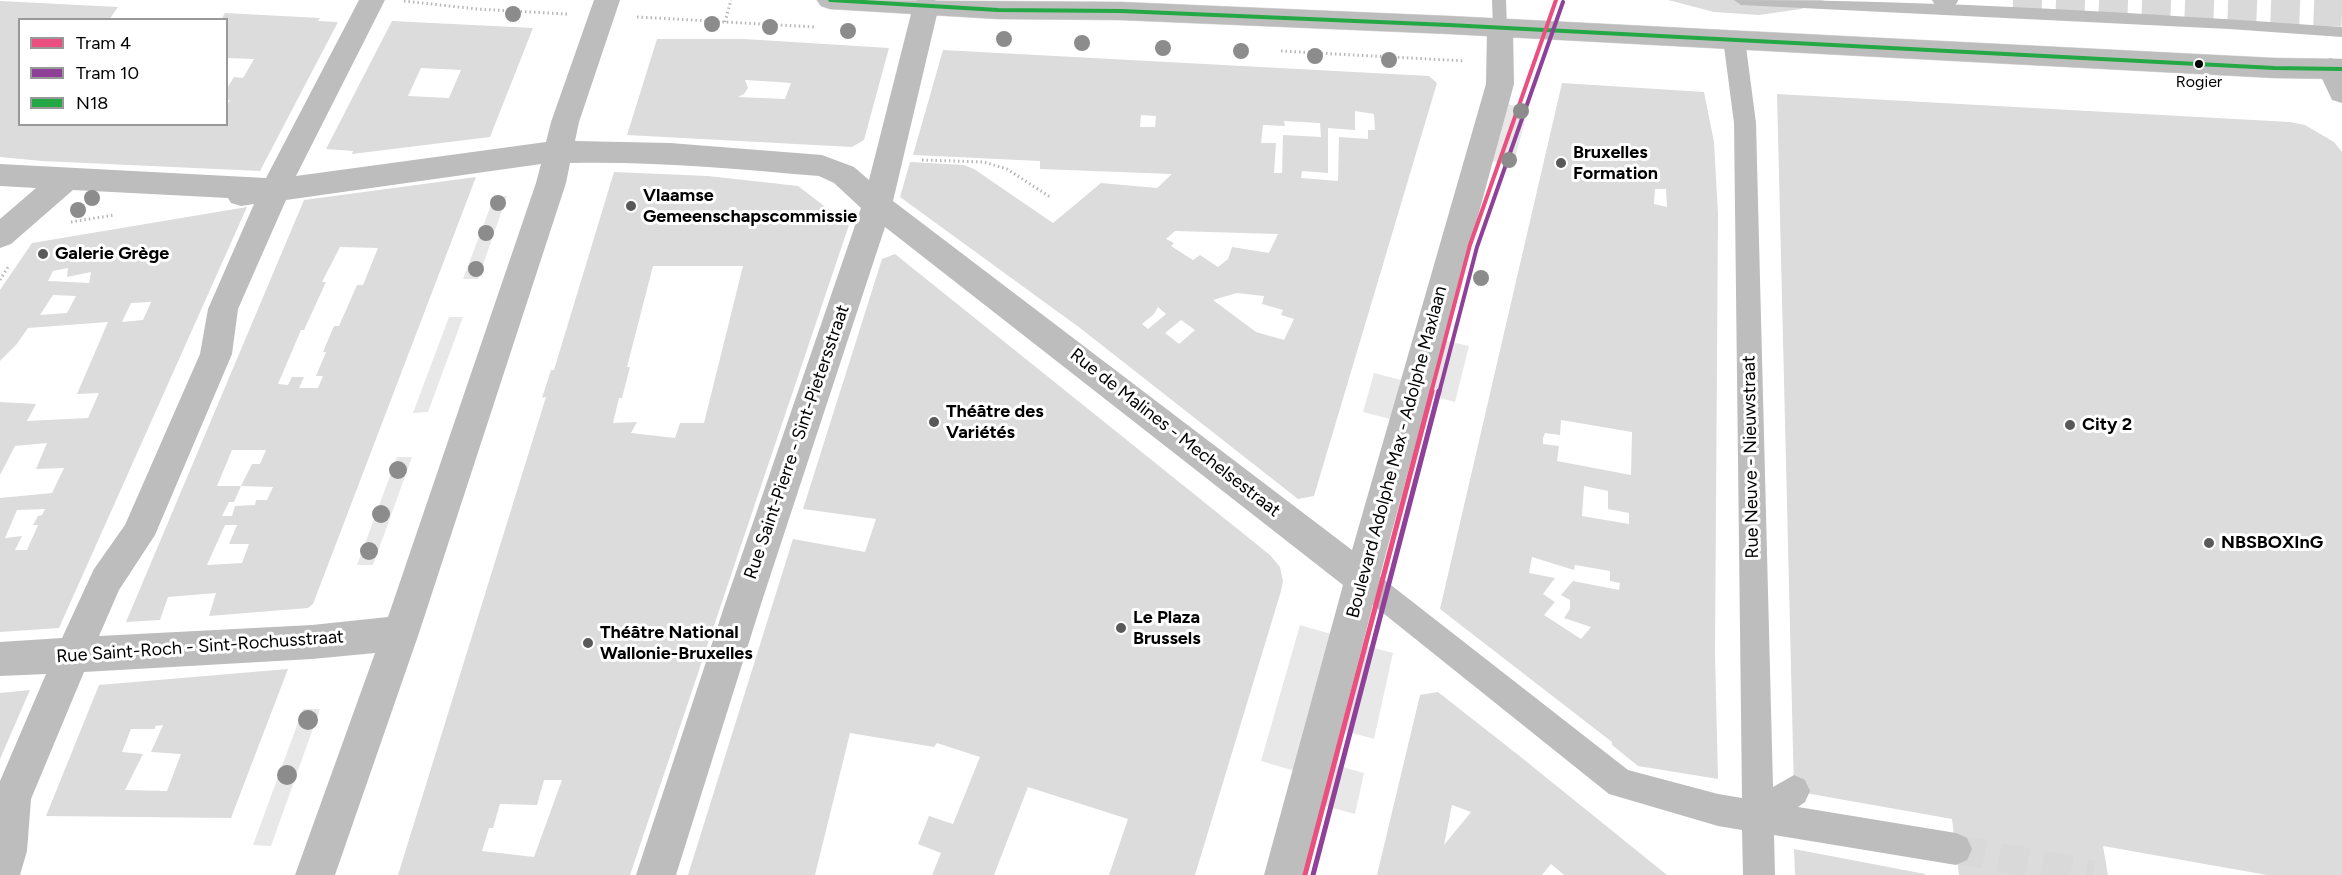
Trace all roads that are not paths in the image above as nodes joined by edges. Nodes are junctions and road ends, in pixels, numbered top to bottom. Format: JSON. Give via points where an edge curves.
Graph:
{"nodes":[{"id":1,"x":372,"y":0,"type":"edge"},
{"id":2,"x":607,"y":0,"type":"edge"},
{"id":3,"x":830,"y":0,"type":"edge"},
{"id":4,"x":1741,"y":0,"type":"edge"},
{"id":5,"x":1947,"y":4,"type":"edge"},
{"id":6,"x":926,"y":6,"type":"junction"},
{"id":7,"x":1500,"y":14,"type":"edge"},
{"id":8,"x":2318,"y":29,"type":"junction"},
{"id":9,"x":2342,"y":32,"type":"edge"},
{"id":10,"x":1734,"y":39,"type":"junction"},
{"id":11,"x":2342,"y":40,"type":"edge"},
{"id":12,"x":2336,"y":69,"type":"edge"},
{"id":13,"x":2342,"y":93,"type":"edge"},
{"id":14,"x":558,"y":151,"type":"junction"},
{"id":15,"x":0,"y":175,"type":"edge"},
{"id":16,"x":67,"y":178,"type":"junction"},
{"id":17,"x":276,"y":189,"type":"junction"},
{"id":18,"x":241,"y":195,"type":"dead end"},
{"id":19,"x":877,"y":205,"type":"junction"},
{"id":20,"x":31,"y":228,"type":"dead end"},
{"id":21,"x":1,"y":234,"type":"edge"},
{"id":22,"x":1362,"y":580,"type":"junction"},
{"id":23,"x":400,"y":633,"type":"junction"},
{"id":24,"x":73,"y":655,"type":"junction"},
{"id":25,"x":0,"y":660,"type":"edge"},
{"id":26,"x":1794,"y":790,"type":"dead end"},
{"id":27,"x":1758,"y":817,"type":"junction"},
{"id":28,"x":1956,"y":849,"type":"tunnel mouth"},
{"id":29,"x":0,"y":875,"type":"edge"},
{"id":30,"x":315,"y":875,"type":"edge"},
{"id":31,"x":656,"y":875,"type":"edge"},
{"id":32,"x":1284,"y":875,"type":"edge"},
{"id":33,"x":1759,"y":875,"type":"edge"}],
"edges":[{"from":1,"to":17,"type":"street"},
{"from":2,"to":14,"type":"street"},
{"from":3,"to":6,"type":"street"},
{"from":4,"to":5,"type":"lane"},
{"from":5,"to":8,"type":"lane"},
{"from":6,"to":7,"type":"street"},
{"from":6,"to":19,"type":"street","name":"Rue Saint-Pierre - Sint-Pietersstraat"},
{"from":7,"to":10,"type":"street"},
{"from":7,"to":22,"type":"street","name":"Boulevard Adolphe Max - Adolphe Maxlaan","via":[[1500,84]]},
{"from":8,"to":9,"type":"lane"},
{"from":8,"to":11,"type":"lane"},
{"from":10,"to":12,"type":"street"},
{"from":10,"to":27,"type":"street","name":"Rue Neuve - Nieuwstraat","via":[[1746,123]]},
{"from":12,"to":13,"type":"street"},
{"from":14,"to":17,"type":"street","name":"Rue de Malines - Mechelsestraat"},
{"from":14,"to":19,"type":"street","name":"Rue de Malines - Mechelsestraat","via":[[822,166],[844,175]]},
{"from":14,"to":23,"type":"street","via":[[551,183]]},
{"from":15,"to":16,"type":"street"},
{"from":16,"to":17,"type":"street"},
{"from":16,"to":21,"type":"street"},
{"from":17,"to":18,"type":"street"},
{"from":17,"to":24,"type":"street","via":[[224,309],[216,354],[138,535],[106,580]]},
{"from":19,"to":22,"type":"street","name":"Rue de Malines - Mechelsestraat"},
{"from":19,"to":31,"type":"street","name":"Rue Saint-Pierre - Sint-Pietersstraat"},
{"from":20,"to":21,"type":"street"},
{"from":22,"to":27,"type":"street","name":"Rue de Malines - Mechelsestraat","via":[[1620,783]]},
{"from":22,"to":32,"type":"street","name":"Boulevard Adolphe Max - Adolphe Maxlaan"},
{"from":23,"to":24,"type":"street","name":"Rue Saint-Roch - Sint-Rochusstraat","via":[[312,642]]},
{"from":23,"to":30,"type":"street"},
{"from":24,"to":25,"type":"street","name":"Rue Saint-Roch - Sint-Rochusstraat"},
{"from":24,"to":29,"type":"street","via":[[12,799],[7,850]]},
{"from":26,"to":27,"type":"street"},
{"from":27,"to":28,"type":"street","name":"Rue de Malines - Mechelsestraat"},
{"from":27,"to":33,"type":"street","name":"Rue Neuve - Nieuwstraat"}]}
